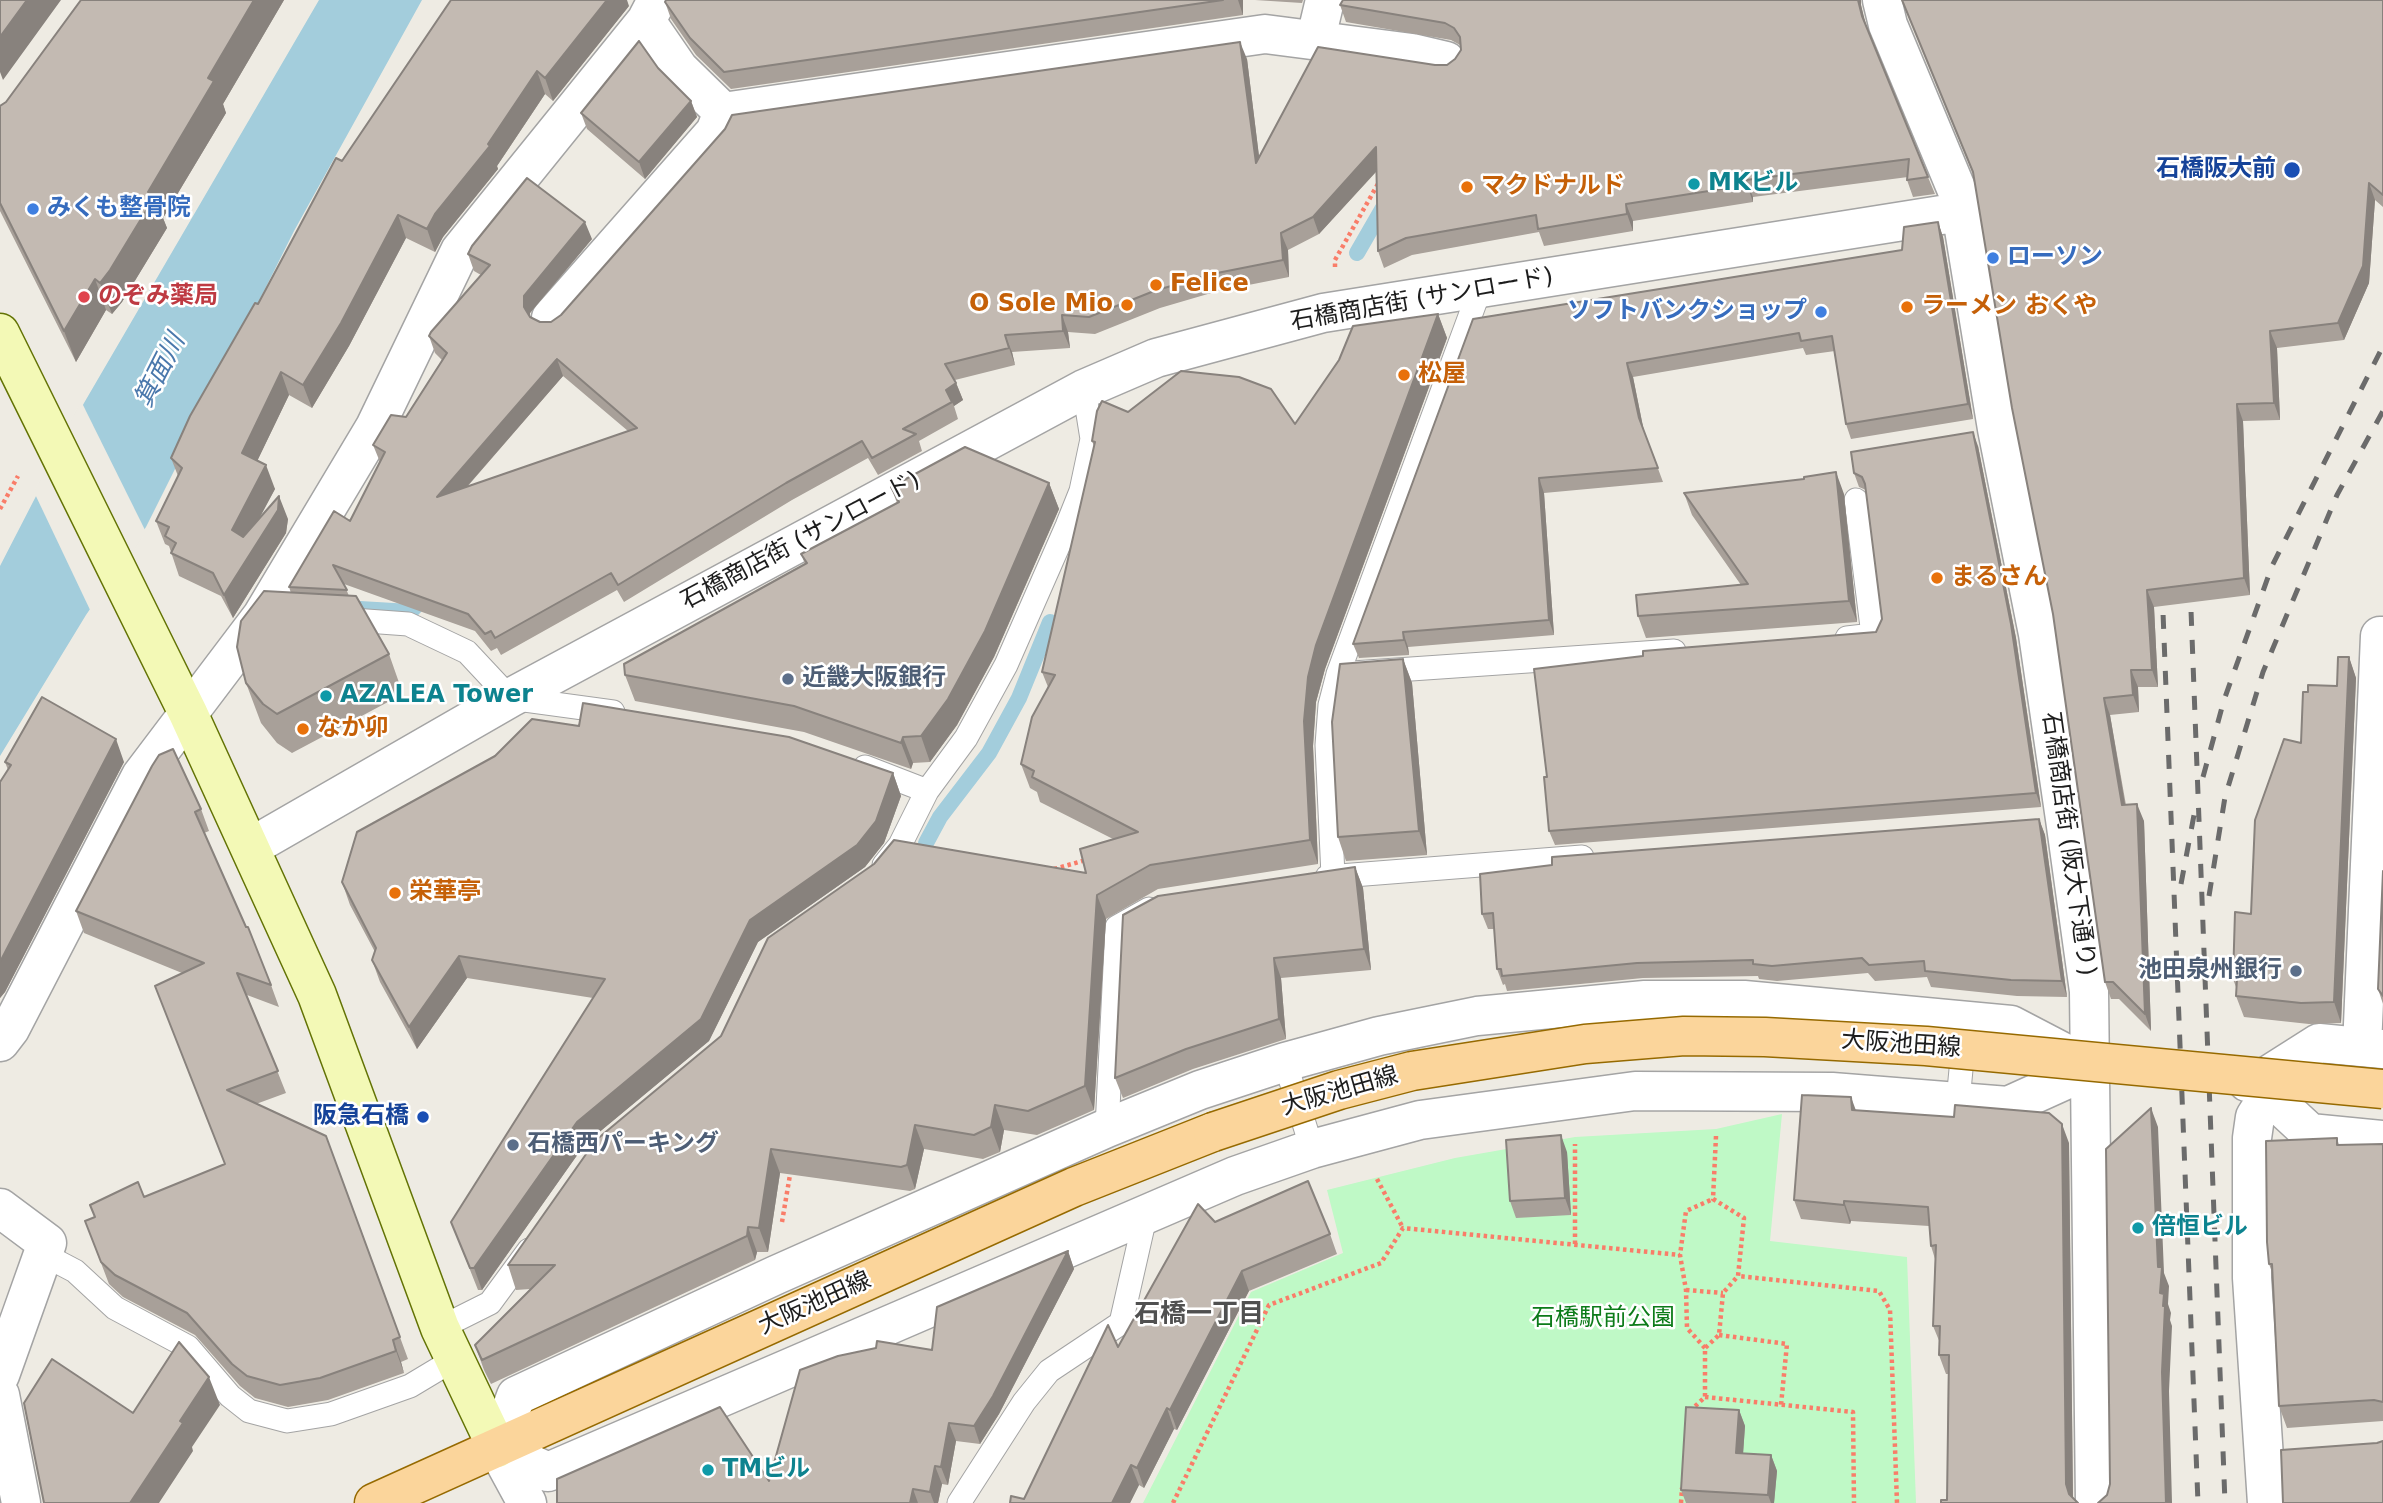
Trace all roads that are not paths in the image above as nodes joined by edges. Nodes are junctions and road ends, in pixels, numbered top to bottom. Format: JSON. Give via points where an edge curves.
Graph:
{"nodes":[{"id":1,"x":1325,"y":0,"type":"edge"},
{"id":2,"x":1882,"y":0,"type":"edge"},
{"id":3,"x":651,"y":10,"type":"edge"},
{"id":4,"x":1316,"y":38,"type":"junction"},
{"id":5,"x":1446,"y":61,"type":"dead end"},
{"id":6,"x":723,"y":112,"type":"junction"},
{"id":7,"x":1959,"y":203,"type":"junction"},
{"id":8,"x":1480,"y":289,"type":"junction"},
{"id":9,"x":551,"y":318,"type":"edge"},
{"id":10,"x":0,"y":334,"type":"edge"},
{"id":11,"x":1084,"y":389,"type":"junction"},
{"id":12,"x":1856,"y":500,"type":"dead end"},
{"id":13,"x":314,"y":618,"type":"edge"},
{"id":14,"x":2383,"y":636,"type":"edge"},
{"id":15,"x":1822,"y":640,"type":"edge"},
{"id":16,"x":1691,"y":650,"type":"edge"},
{"id":17,"x":1338,"y":674,"type":"junction"},
{"id":18,"x":510,"y":698,"type":"junction"},
{"id":19,"x":188,"y":713,"type":"junction"},
{"id":20,"x":640,"y":717,"type":"edge"},
{"id":21,"x":849,"y":762,"type":"edge"},
{"id":22,"x":927,"y":791,"type":"junction"},
{"id":23,"x":250,"y":847,"type":"junction"},
{"id":24,"x":1609,"y":854,"type":"edge"},
{"id":25,"x":1333,"y":876,"type":"junction"},
{"id":26,"x":1307,"y":880,"type":"edge"},
{"id":27,"x":865,"y":884,"type":"edge"},
{"id":28,"x":1174,"y":901,"type":"edge"},
{"id":29,"x":1693,"y":1000,"type":"junction"},
{"id":30,"x":1966,"y":1021,"type":"junction"},
{"id":31,"x":0,"y":1042,"type":"edge"},
{"id":32,"x":2373,"y":1048,"type":"edge"},
{"id":33,"x":1285,"y":1062,"type":"junction"},
{"id":34,"x":2092,"y":1068,"type":"junction"},
{"id":35,"x":2263,"y":1089,"type":"junction"},
{"id":36,"x":2383,"y":1089,"type":"edge"},
{"id":37,"x":1698,"y":1090,"type":"junction"},
{"id":38,"x":1958,"y":1101,"type":"junction"},
{"id":39,"x":1107,"y":1128,"type":"junction"},
{"id":40,"x":2383,"y":1140,"type":"edge"},
{"id":41,"x":1311,"y":1149,"type":"junction"},
{"id":42,"x":0,"y":1208,"type":"edge"},
{"id":43,"x":1146,"y":1213,"type":"junction"},
{"id":44,"x":544,"y":1228,"type":"edge"},
{"id":45,"x":47,"y":1243,"type":"junction"},
{"id":46,"x":448,"y":1344,"type":"junction"},
{"id":47,"x":0,"y":1375,"type":"edge"},
{"id":48,"x":0,"y":1395,"type":"edge"},
{"id":49,"x":497,"y":1448,"type":"junction"},
{"id":50,"x":2304,"y":1449,"type":"edge"},
{"id":51,"x":2264,"y":1451,"type":"junction"},
{"id":52,"x":21,"y":1503,"type":"edge"},
{"id":53,"x":374,"y":1503,"type":"edge"},
{"id":54,"x":527,"y":1503,"type":"edge"},
{"id":55,"x":959,"y":1503,"type":"edge"},
{"id":56,"x":2095,"y":1503,"type":"edge"},
{"id":57,"x":2267,"y":1503,"type":"edge"}],
"edges":[{"from":1,"to":4,"type":"street"},
{"from":2,"to":7,"type":"street","name":"石橋商店街 (阪大下通り)"},
{"from":3,"to":6,"type":"street","via":[[680,69]]},
{"from":3,"to":19,"type":"street","via":[[460,251],[375,427],[275,616]]},
{"from":4,"to":5,"type":"street"},
{"from":4,"to":6,"type":"street","via":[[1265,34]]},
{"from":6,"to":9,"type":"street","via":[[715,132]]},
{"from":7,"to":8,"type":"street","name":"石橋商店街 (サンロード)"},
{"from":7,"to":34,"type":"street","name":"石橋商店街 (阪大下通り)","via":[[1984,431],[2038,634],[2051,820],[2089,991]]},
{"from":8,"to":11,"type":"street","name":"石橋商店街 (サンロード)","via":[[1323,313],[1156,358]]},
{"from":8,"to":17,"type":"lane"},
{"from":10,"to":19,"type":"street"},
{"from":11,"to":18,"type":"street","name":"石橋商店街 (サンロード)"},
{"from":11,"to":22,"type":"lane","via":[[1092,439],[1081,491],[1006,665],[966,738]]},
{"from":12,"to":15,"type":"lane","via":[[1874,635]]},
{"from":13,"to":18,"type":"lane","via":[[408,624],[467,652]]},
{"from":14,"to":32,"type":"street"},
{"from":16,"to":17,"type":"lane"},
{"from":17,"to":25,"type":"lane","via":[[1327,745]]},
{"from":18,"to":20,"type":"lane"},
{"from":18,"to":23,"type":"street","name":"石橋商店街 (サンロード)"},
{"from":19,"to":23,"type":"street"},
{"from":19,"to":31,"type":"street","via":[[141,776]]},
{"from":21,"to":22,"type":"lane"},
{"from":22,"to":27,"type":"lane","via":[[900,845]]},
{"from":23,"to":46,"type":"street","via":[[317,995]]},
{"from":24,"to":25,"type":"lane"},
{"from":25,"to":26,"type":"lane"},
{"from":28,"to":39,"type":"lane","via":[[1161,902],[1117,927]]},
{"from":29,"to":30,"type":"street","via":[[1744,1000]]},
{"from":29,"to":33,"type":"street","via":[[1645,1000],[1477,1016]]},
{"from":29,"to":37,"type":"street"},
{"from":30,"to":34,"type":"street","via":[[2011,1025]]},
{"from":30,"to":38,"type":"lane"},
{"from":32,"to":35,"type":"street","via":[[2319,1043]]},
{"from":33,"to":39,"type":"street"},
{"from":33,"to":41,"type":"lane"},
{"from":34,"to":35,"type":"street"},
{"from":34,"to":38,"type":"street","via":[[2008,1106]]},
{"from":34,"to":56,"type":"street","name":"石橋商店街 (阪大下通り)"},
{"from":35,"to":40,"type":"street","via":[[2311,1133]]},
{"from":35,"to":51,"type":"street","via":[[2252,1138],[2252,1278]]},
{"from":36,"to":49,"type":"main road","name":"大阪池田線","bridge":true,"via":[[1926,1046],[1765,1037],[1585,1044],[1412,1071],[1213,1132],[1074,1187]]},
{"from":37,"to":38,"type":"street","via":[[1832,1091]]},
{"from":37,"to":41,"type":"street","via":[[1635,1091],[1433,1118]]},
{"from":39,"to":49,"type":"street","via":[[516,1396]]},
{"from":41,"to":43,"type":"street"},
{"from":42,"to":45,"type":"street"},
{"from":43,"to":49,"type":"street","via":[[548,1472]]},
{"from":43,"to":55,"type":"lane","via":[[1121,1323],[1049,1371]]},
{"from":44,"to":46,"type":"lane","via":[[490,1303]]},
{"from":45,"to":46,"type":"lane","via":[[54,1260],[75,1271],[115,1308],[188,1347],[230,1396],[250,1411],[287,1421],[331,1414],[410,1386]]},
{"from":45,"to":47,"type":"street"},
{"from":46,"to":49,"type":"street"},
{"from":48,"to":52,"type":"street"},
{"from":49,"to":53,"type":"main road","name":"大阪池田線"},
{"from":49,"to":54,"type":"street"},
{"from":50,"to":51,"type":"street"},
{"from":51,"to":57,"type":"street"}]}
